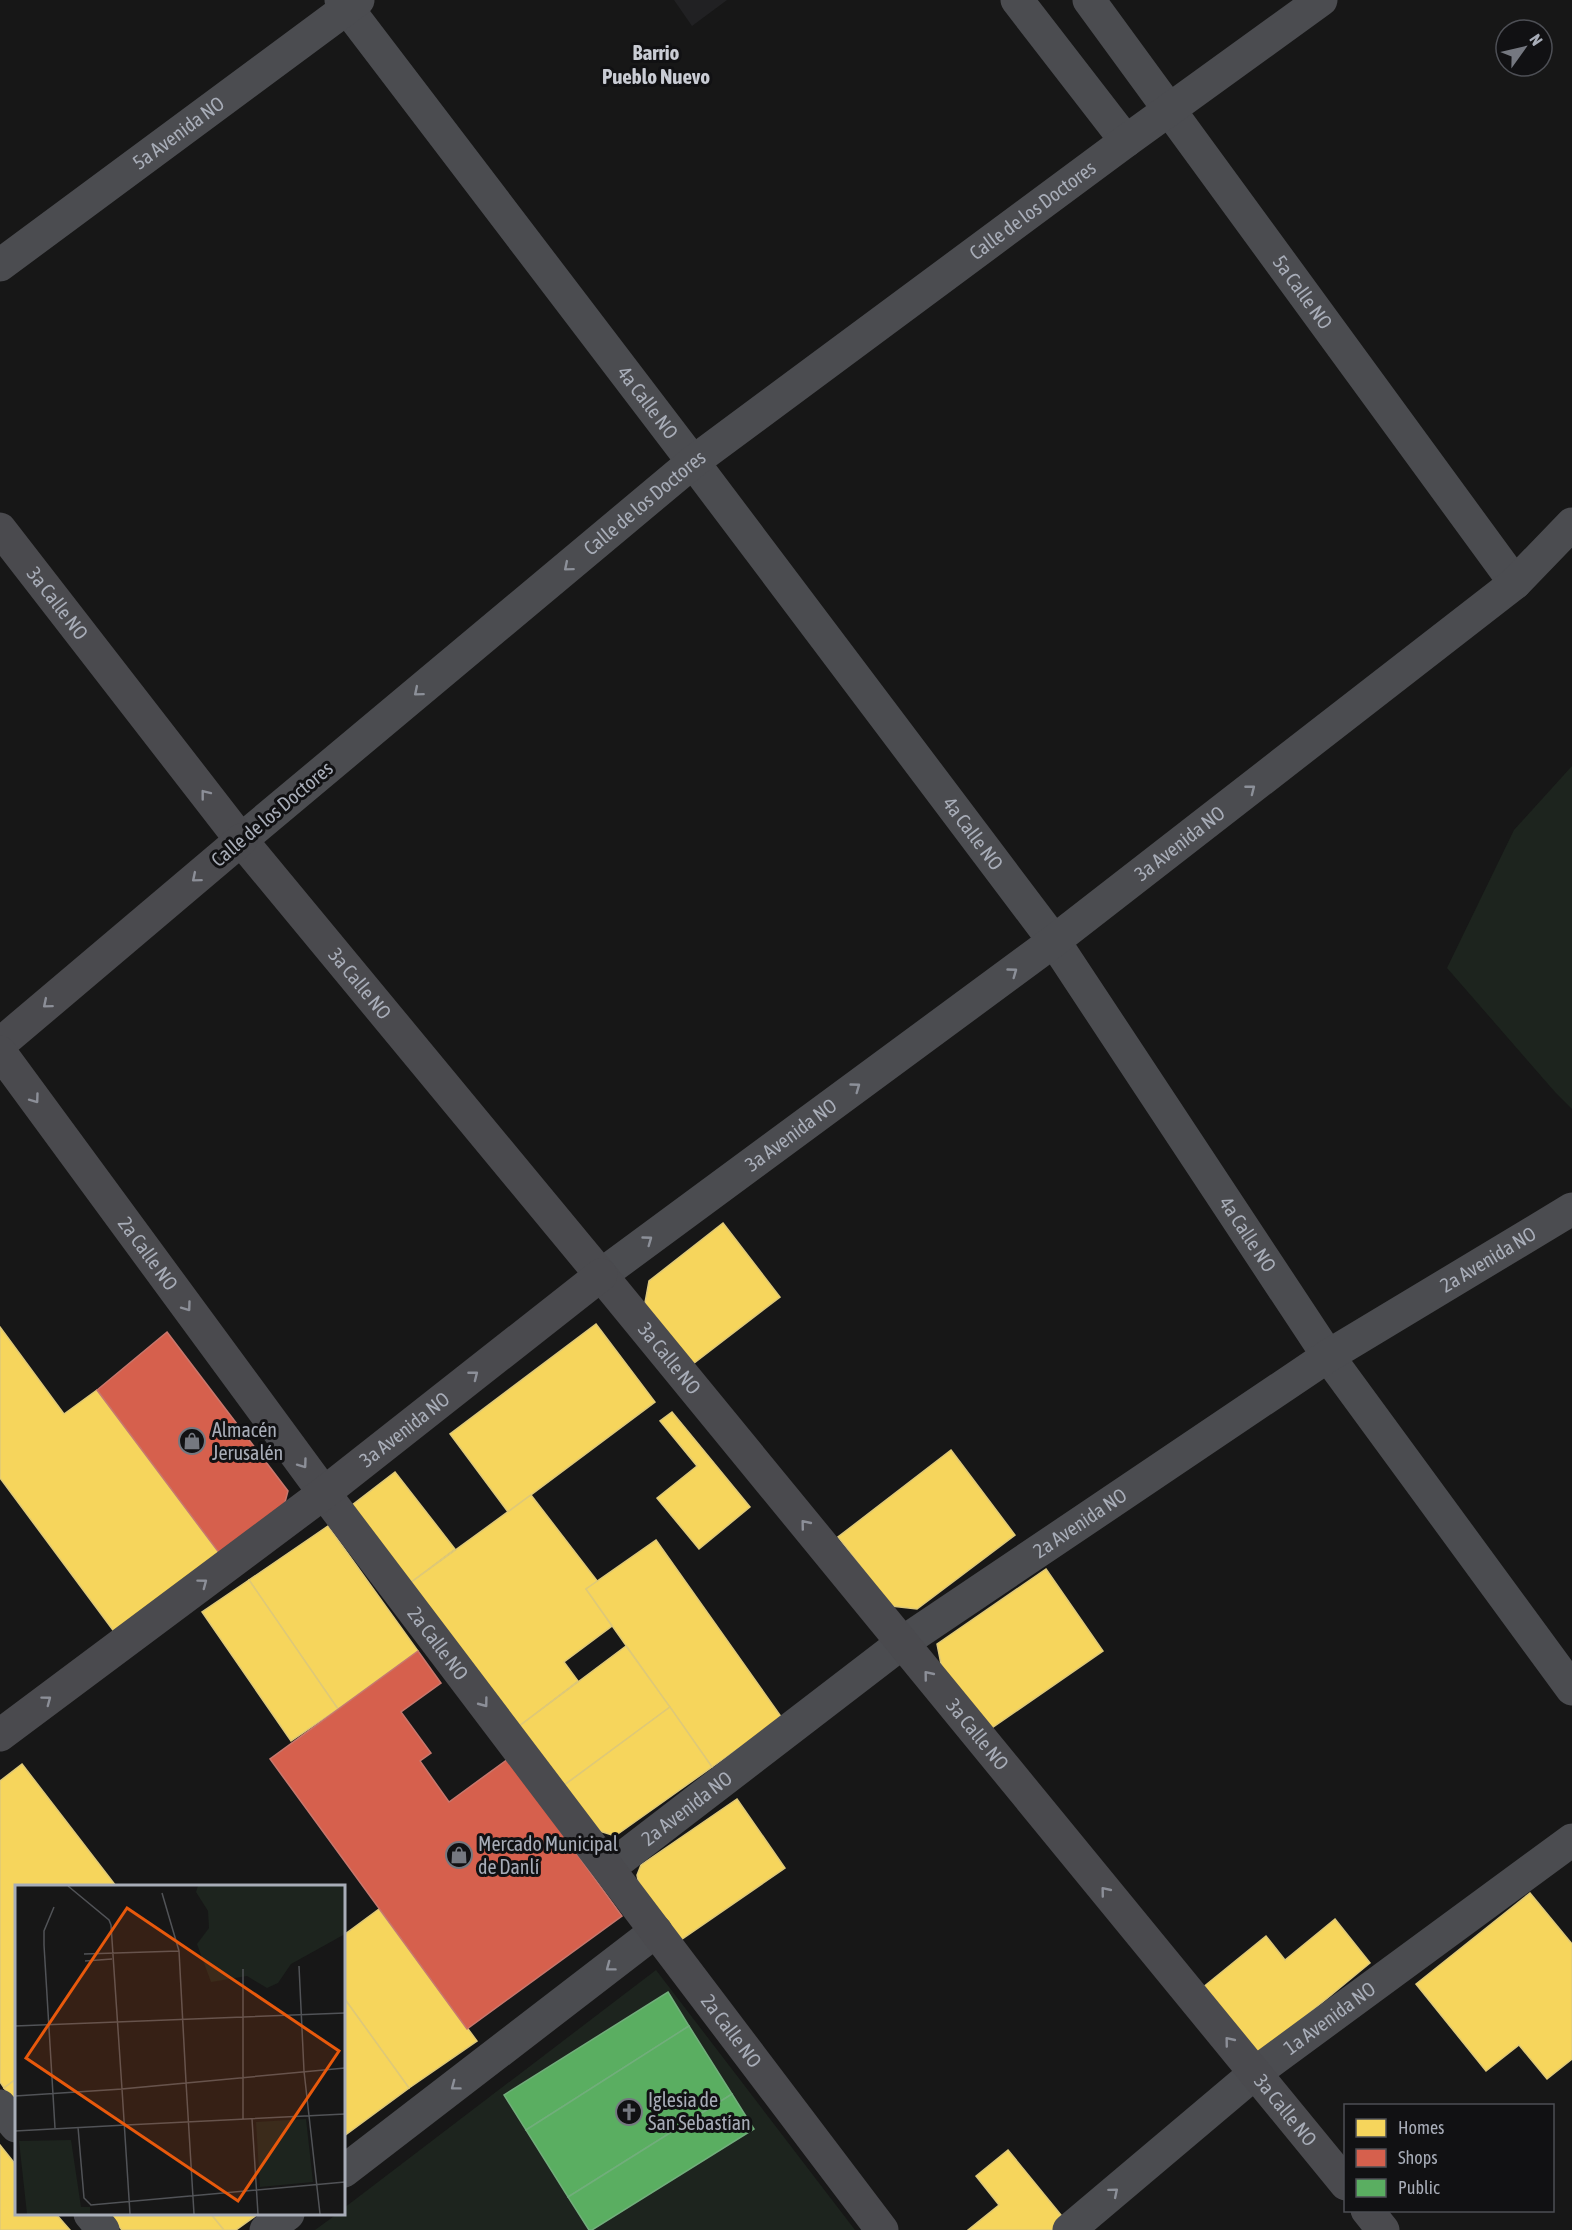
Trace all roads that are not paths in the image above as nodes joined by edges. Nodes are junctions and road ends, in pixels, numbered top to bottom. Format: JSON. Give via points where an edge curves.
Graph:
{"nodes":[{"id":1,"x":1017,"y":0,"type":"edge"},
{"id":2,"x":1089,"y":0,"type":"edge"},
{"id":3,"x":1321,"y":0,"type":"edge"},
{"id":4,"x":348,"y":3,"type":"edge"},
{"id":5,"x":1168,"y":110,"type":"junction"},
{"id":6,"x":1126,"y":141,"type":"junction"},
{"id":7,"x":0,"y":265,"type":"edge"},
{"id":8,"x":693,"y":462,"type":"junction"},
{"id":9,"x":1572,"y":524,"type":"edge"},
{"id":10,"x":0,"y":529,"type":"edge"},
{"id":11,"x":1515,"y":584,"type":"junction"},
{"id":12,"x":241,"y":840,"type":"junction"},
{"id":13,"x":1054,"y":941,"type":"junction"},
{"id":14,"x":0,"y":1044,"type":"edge"},
{"id":15,"x":0,"y":1052,"type":"edge"},
{"id":16,"x":1572,"y":1209,"type":"edge"},
{"id":17,"x":601,"y":1275,"type":"junction"},
{"id":18,"x":1328,"y":1356,"type":"junction"},
{"id":19,"x":324,"y":1493,"type":"junction"},
{"id":20,"x":902,"y":1643,"type":"junction"},
{"id":21,"x":1572,"y":1689,"type":"edge"},
{"id":22,"x":0,"y":1735,"type":"edge"},
{"id":23,"x":1572,"y":1840,"type":"edge"},
{"id":24,"x":609,"y":1868,"type":"junction"},
{"id":25,"x":656,"y":1931,"type":"junction"},
{"id":26,"x":1255,"y":2073,"type":"junction"},
{"id":27,"x":0,"y":2106,"type":"edge"},
{"id":28,"x":15,"y":2125,"type":"edge"},
{"id":29,"x":345,"y":2170,"type":"edge"},
{"id":30,"x":1344,"y":2182,"type":"edge"},
{"id":31,"x":1368,"y":2212,"type":"edge"},
{"id":32,"x":91,"y":2215,"type":"edge"},
{"id":33,"x":287,"y":2215,"type":"edge"},
{"id":34,"x":103,"y":2230,"type":"edge"},
{"id":35,"x":266,"y":2230,"type":"edge"},
{"id":36,"x":882,"y":2230,"type":"edge"},
{"id":37,"x":1069,"y":2230,"type":"edge"},
{"id":38,"x":1383,"y":2230,"type":"edge"}],
"edges":[{"from":1,"to":6,"type":"street"},
{"from":2,"to":5,"type":"street","name":"5a Calle NO"},
{"from":3,"to":5,"type":"street","name":"Calle de los Doctores"},
{"from":4,"to":7,"type":"street","name":"5a Avenida NO"},
{"from":4,"to":8,"type":"street","name":"4a Calle NO"},
{"from":5,"to":6,"type":"street","name":"Calle de los Doctores"},
{"from":5,"to":11,"type":"street","name":"5a Calle NO"},
{"from":6,"to":8,"type":"street","name":"Calle de los Doctores"},
{"from":8,"to":12,"type":"street","name":"Calle de los Doctores","one_way":true},
{"from":8,"to":13,"type":"street","name":"4a Calle NO"},
{"from":9,"to":11,"type":"street","name":"3a Avenida NO"},
{"from":12,"to":10,"type":"main road","name":"3a Calle NO","one_way":true},
{"from":13,"to":11,"type":"street","name":"3a Avenida NO","one_way":true},
{"from":12,"to":14,"type":"main road","name":"Calle de los Doctores","one_way":true},
{"from":12,"to":17,"type":"main road","name":"3a Calle NO"},
{"from":17,"to":13,"type":"street","name":"3a Avenida NO","one_way":true},
{"from":13,"to":18,"type":"street","name":"4a Calle NO"},
{"from":15,"to":19,"type":"main road","name":"2a Calle NO","one_way":true},
{"from":16,"to":18,"type":"street","name":"2a Avenida NO"},
{"from":19,"to":17,"type":"main road","name":"3a Avenida NO","one_way":true},
{"from":20,"to":17,"type":"main road","name":"3a Calle NO","one_way":true},
{"from":18,"to":20,"type":"street","name":"2a Avenida NO"},
{"from":18,"to":21,"type":"street","name":"4a Calle NO"},
{"from":22,"to":19,"type":"main road","name":"3a Avenida NO","one_way":true},
{"from":19,"to":24,"type":"main road","name":"2a Calle NO","one_way":true},
{"from":20,"to":24,"type":"street","name":"2a Avenida NO"},
{"from":26,"to":20,"type":"main road","name":"3a Calle NO","one_way":true},
{"from":23,"to":26,"type":"street","name":"1a Avenida NO"},
{"from":24,"to":25,"type":"main road","name":"2a Calle NO"},
{"from":25,"to":29,"type":"street","one_way":true},
{"from":25,"to":36,"type":"main road","name":"2a Calle NO"},
{"from":26,"to":30,"type":"main road","name":"3a Calle NO"},
{"from":37,"to":26,"type":"street","name":"1a Avenida NO","one_way":true},
{"from":27,"to":28,"type":"street"},
{"from":31,"to":38,"type":"main road"},
{"from":32,"to":34,"type":"street"},
{"from":33,"to":35,"type":"street"}]}
